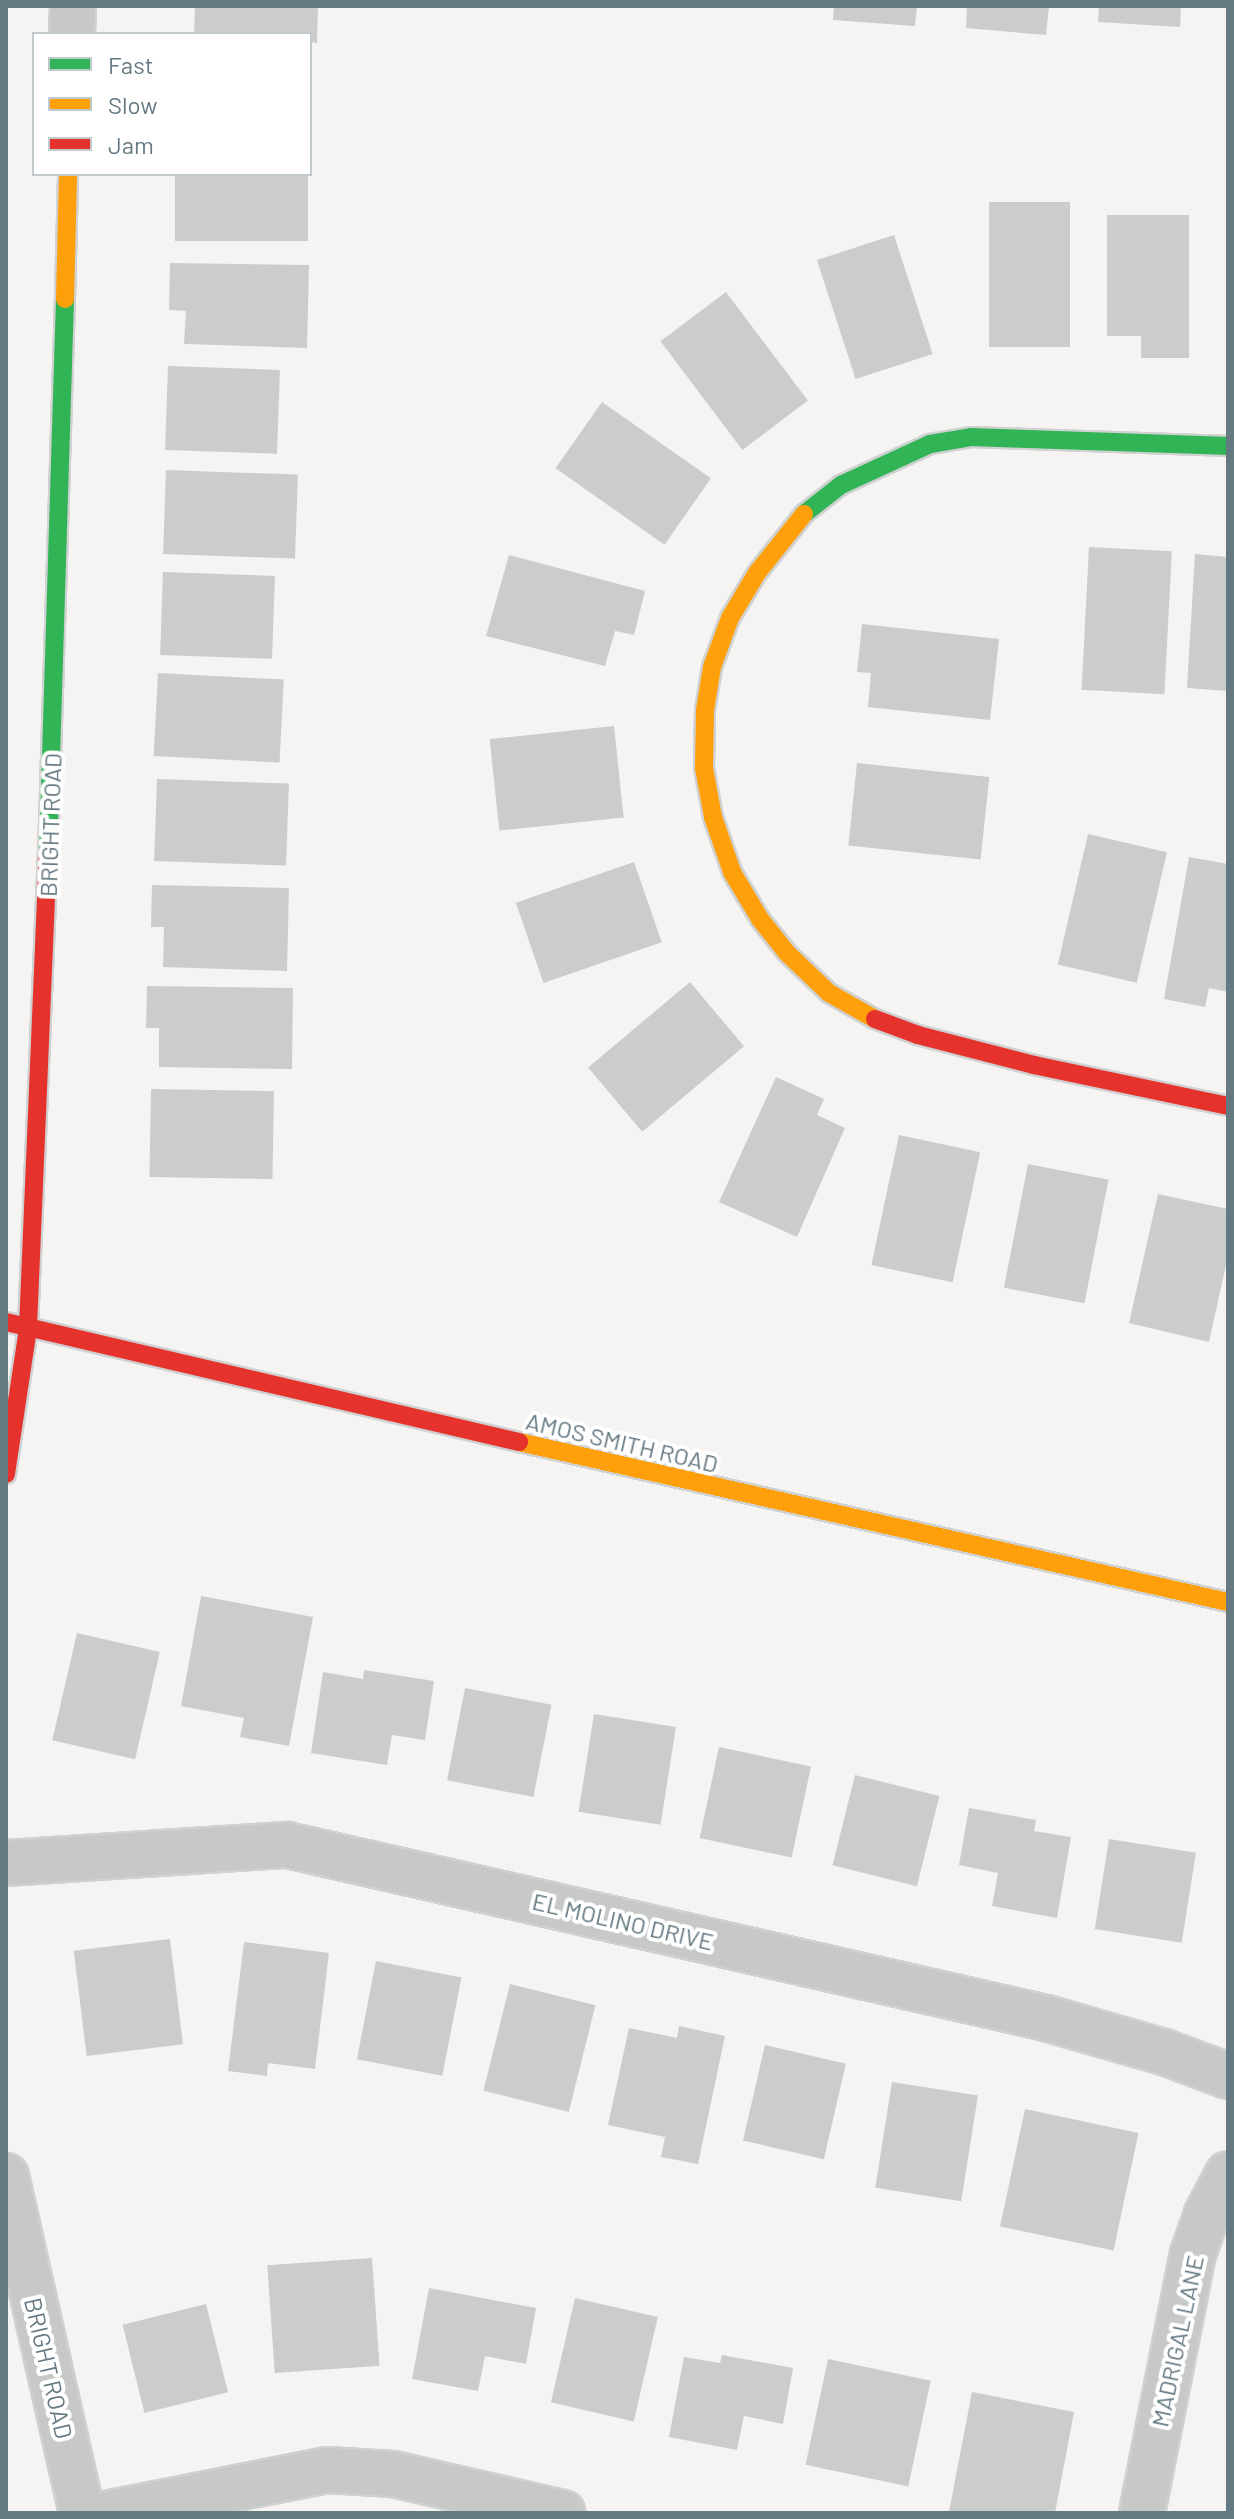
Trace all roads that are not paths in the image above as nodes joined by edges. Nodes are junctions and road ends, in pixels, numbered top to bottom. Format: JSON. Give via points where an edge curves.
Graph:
{"nodes":[{"id":1,"x":73,"y":6,"type":"edge"},
{"id":2,"x":72,"y":32,"type":"edge"},
{"id":3,"x":68,"y":176,"type":"edge"},
{"id":4,"x":1228,"y":446,"type":"edge"},
{"id":5,"x":1228,"y":1106,"type":"edge"},
{"id":6,"x":6,"y":1322,"type":"edge"},
{"id":7,"x":28,"y":1328,"type":"junction"},
{"id":8,"x":6,"y":1474,"type":"edge"},
{"id":9,"x":1228,"y":1602,"type":"edge"},
{"id":10,"x":6,"y":1863,"type":"edge"},
{"id":11,"x":1228,"y":2076,"type":"edge"},
{"id":12,"x":1228,"y":2174,"type":"edge"},
{"id":13,"x":6,"y":2176,"type":"edge"},
{"id":14,"x":82,"y":2513,"type":"edge"},
{"id":15,"x":110,"y":2513,"type":"edge"},
{"id":16,"x":563,"y":2513,"type":"edge"},
{"id":17,"x":1142,"y":2513,"type":"edge"}],
"edges":[{"from":1,"to":2,"type":"street"},
{"from":3,"to":7,"type":"street","name":"BRIGHT ROAD","via":[[52,772]]},
{"from":4,"to":5,"type":"street","via":[[972,437],[930,444],[841,485],[805,513],[757,573],[730,618],[712,667],[704,768],[713,817],[732,872],[787,953],[829,993],[876,1020],[918,1035]]},
{"from":6,"to":7,"type":"street","name":"AMOS SMITH ROAD"},
{"from":7,"to":8,"type":"street","name":"BRIGHT ROAD"},
{"from":7,"to":9,"type":"street","name":"AMOS SMITH ROAD"},
{"from":10,"to":11,"type":"street","name":"EL MOLINO DRIVE","via":[[287,1845],[1046,2018]]},
{"from":12,"to":17,"type":"street","name":"MADRIGAL LANE","via":[[1193,2254]]},
{"from":13,"to":14,"type":"street","name":"BRIGHT ROAD"},
{"from":15,"to":16,"type":"street","via":[[327,2470],[393,2474]]}]}
